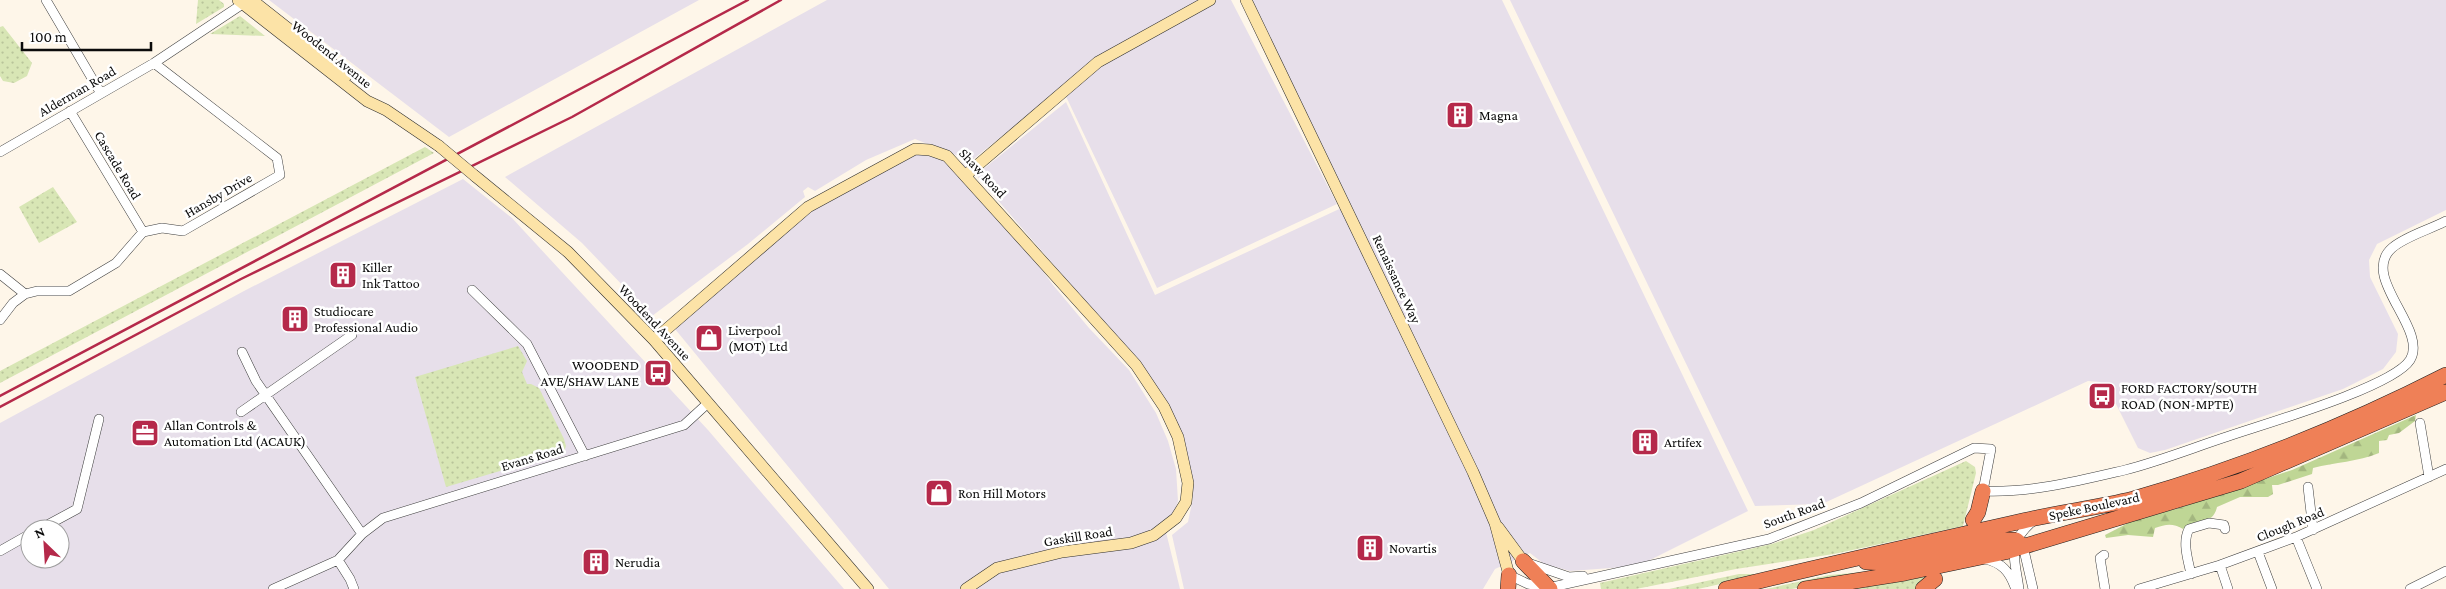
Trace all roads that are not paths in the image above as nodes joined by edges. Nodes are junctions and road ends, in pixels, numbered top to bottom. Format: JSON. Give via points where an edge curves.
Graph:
{"nodes":[{"id":1,"x":46,"y":0,"type":"edge"},
{"id":2,"x":1210,"y":0,"type":"edge"},
{"id":3,"x":1246,"y":0,"type":"edge"},
{"id":4,"x":245,"y":1,"type":"edge"},
{"id":5,"x":154,"y":63,"type":"junction"},
{"id":6,"x":100,"y":92,"type":"junction"},
{"id":7,"x":70,"y":111,"type":"junction"},
{"id":8,"x":0,"y":152,"type":"edge"},
{"id":9,"x":966,"y":175,"type":"junction"},
{"id":10,"x":2446,"y":221,"type":"edge"},
{"id":11,"x":143,"y":232,"type":"junction"},
{"id":12,"x":0,"y":274,"type":"edge"},
{"id":13,"x":472,"y":290,"type":"dead end"},
{"id":14,"x":25,"y":294,"type":"junction"},
{"id":15,"x":0,"y":320,"type":"edge"},
{"id":16,"x":352,"y":334,"type":"dead end"},
{"id":17,"x":654,"y":340,"type":"junction"},
{"id":18,"x":242,"y":352,"type":"dead end"},
{"id":19,"x":2446,"y":375,"type":"edge"},
{"id":20,"x":2446,"y":392,"type":"edge"},
{"id":21,"x":266,"y":394,"type":"junction"},
{"id":22,"x":708,"y":403,"type":"junction"},
{"id":23,"x":241,"y":412,"type":"dead end"},
{"id":24,"x":99,"y":420,"type":"dead end"},
{"id":25,"x":2420,"y":423,"type":"dead end"},
{"id":26,"x":585,"y":456,"type":"junction"},
{"id":27,"x":2446,"y":468,"type":"edge"},
{"id":28,"x":2429,"y":477,"type":"junction"},
{"id":29,"x":2308,"y":487,"type":"dead end"},
{"id":30,"x":1983,"y":492,"type":"junction"},
{"id":31,"x":1186,"y":502,"type":"joint"},
{"id":32,"x":2036,"y":518,"type":"junction"},
{"id":33,"x":58,"y":519,"type":"edge"},
{"id":34,"x":1973,"y":520,"type":"dead end"},
{"id":35,"x":1495,"y":523,"type":"junction"},
{"id":36,"x":2225,"y":530,"type":"dead end"},
{"id":37,"x":2313,"y":530,"type":"junction"},
{"id":38,"x":362,"y":534,"type":"junction"},
{"id":39,"x":2296,"y":537,"type":"junction"},
{"id":40,"x":20,"y":540,"type":"edge"},
{"id":41,"x":2018,"y":545,"type":"junction"},
{"id":42,"x":0,"y":551,"type":"edge"},
{"id":43,"x":2258,"y":552,"type":"junction"},
{"id":44,"x":2104,"y":555,"type":"dead end"},
{"id":45,"x":1980,"y":557,"type":"junction"},
{"id":46,"x":338,"y":560,"type":"junction"},
{"id":47,"x":1523,"y":561,"type":"junction"},
{"id":48,"x":1848,"y":561,"type":"junction"},
{"id":49,"x":2220,"y":565,"type":"junction"},
{"id":50,"x":2446,"y":571,"type":"edge"},
{"id":51,"x":2191,"y":574,"type":"junction"},
{"id":52,"x":1596,"y":576,"type":"junction"},
{"id":53,"x":1935,"y":579,"type":"dead end"},
{"id":54,"x":1508,"y":582,"type":"edge"},
{"id":55,"x":1549,"y":588,"type":"edge"},
{"id":56,"x":273,"y":589,"type":"edge"},
{"id":57,"x":354,"y":589,"type":"edge"},
{"id":58,"x":868,"y":589,"type":"edge"},
{"id":59,"x":966,"y":589,"type":"edge"},
{"id":60,"x":1726,"y":589,"type":"edge"},
{"id":61,"x":1805,"y":589,"type":"edge"},
{"id":62,"x":1923,"y":589,"type":"edge"},
{"id":63,"x":2017,"y":589,"type":"edge"},
{"id":64,"x":2033,"y":589,"type":"edge"},
{"id":65,"x":2105,"y":589,"type":"edge"},
{"id":66,"x":2138,"y":589,"type":"edge"},
{"id":67,"x":2228,"y":589,"type":"edge"},
{"id":68,"x":2272,"y":589,"type":"edge"},
{"id":69,"x":2317,"y":589,"type":"edge"},
{"id":70,"x":2410,"y":589,"type":"edge"}],
"edges":[{"from":1,"to":6,"type":"street"},
{"from":2,"to":9,"type":"street","via":[[1098,62]]},
{"from":3,"to":35,"type":"street","name":"Renaissance Way"},
{"from":4,"to":5,"type":"street","name":"Alderman Road"},
{"from":4,"to":17,"type":"street","name":"Woodend Avenue","bridge":true,"via":[[438,146],[568,252]]},
{"from":5,"to":6,"type":"street","name":"Alderman Road"},
{"from":5,"to":11,"type":"street","name":"Hansby Drive","via":[[277,158],[280,175],[183,231],[162,228]]},
{"from":6,"to":7,"type":"street","name":"Alderman Road"},
{"from":7,"to":8,"type":"street","name":"Alderman Road"},
{"from":7,"to":11,"type":"street","name":"Cascade Road"},
{"from":9,"to":17,"type":"street","name":"Shaw Road","via":[[947,156],[915,149],[808,207]]},
{"from":9,"to":31,"type":"street","name":"Shaw Road","via":[[1136,365],[1164,408],[1178,437],[1188,483]]},
{"from":10,"to":30,"type":"street","via":[[2390,250],[2383,268],[2413,345],[2410,359],[2396,373],[2344,397],[2127,469],[2025,491]]},
{"from":11,"to":14,"type":"street","via":[[116,263],[69,291]]},
{"from":12,"to":14,"type":"street"},
{"from":13,"to":26,"type":"street","via":[[527,344]]},
{"from":14,"to":15,"type":"street"},
{"from":16,"to":21,"type":"street"},
{"from":17,"to":22,"type":"street","name":"Woodend Avenue"},
{"from":18,"to":21,"type":"street"},
{"from":19,"to":32,"type":"highway","name":"Speke Boulevard","via":[[2320,433],[2236,466],[2131,499]]},
{"from":20,"to":41,"type":"highway","name":"Speke Boulevard","via":[[2241,481]]},
{"from":21,"to":23,"type":"street"},
{"from":21,"to":38,"type":"street"},
{"from":22,"to":26,"type":"street","name":"Evans Road","via":[[684,425]]},
{"from":22,"to":58,"type":"street","name":"Woodend Avenue"},
{"from":24,"to":33,"type":"street","via":[[77,509]]},
{"from":25,"to":28,"type":"street"},
{"from":26,"to":38,"type":"street","name":"Evans Road","via":[[383,518]]},
{"from":27,"to":28,"type":"street","name":"Clough Road"},
{"from":28,"to":37,"type":"street","name":"Clough Road"},
{"from":29,"to":37,"type":"street"},
{"from":30,"to":34,"type":"highway"},
{"from":30,"to":52,"type":"street","name":"South Road","via":[[1991,449],[1974,448],[1861,503],[1770,539]]},
{"from":31,"to":59,"type":"street","name":"Gaskill Road","via":[[1176,518],[1154,535],[1131,543],[1062,552],[998,568]]},
{"from":32,"to":41,"type":"street"},
{"from":32,"to":48,"type":"highway","name":"Speke Boulevard"},
{"from":35,"to":47,"type":"street"},
{"from":35,"to":54,"type":"street","name":"Renaissance Way"},
{"from":36,"to":51,"type":"street","via":[[2221,523],[2216,522],[2189,529],[2186,553]]},
{"from":37,"to":39,"type":"street","name":"Clough Road"},
{"from":38,"to":46,"type":"street","name":"Evans Road"},
{"from":39,"to":43,"type":"street","name":"Clough Road"},
{"from":39,"to":69,"type":"street"},
{"from":40,"to":42,"type":"street"},
{"from":41,"to":45,"type":"highway","name":"Speke Boulevard"},
{"from":41,"to":48,"type":"highway","via":[[2003,540],[1888,563]]},
{"from":41,"to":63,"type":"street"},
{"from":41,"to":64,"type":"street"},
{"from":43,"to":49,"type":"street","name":"Clough Road"},
{"from":43,"to":68,"type":"street"},
{"from":44,"to":65,"type":"street","via":[[2100,562]]},
{"from":45,"to":61,"type":"highway","name":"Speke Boulevard","via":[[1905,574]]},
{"from":45,"to":63,"type":"street","via":[[2002,565]]},
{"from":46,"to":56,"type":"street","name":"Evans Road"},
{"from":46,"to":57,"type":"street"},
{"from":47,"to":52,"type":"street","name":"South Road","via":[[1569,577]]},
{"from":47,"to":55,"type":"highway"},
{"from":48,"to":60,"type":"highway","name":"Speke Boulevard"},
{"from":49,"to":51,"type":"street","name":"Clough Road"},
{"from":49,"to":67,"type":"street"},
{"from":50,"to":70,"type":"street"},
{"from":51,"to":66,"type":"street","name":"Clough Road"},
{"from":52,"to":55,"type":"street","name":"South Road"},
{"from":53,"to":62,"type":"highway"},
{"from":54,"to":55,"type":"street","name":"South Road"}]}
